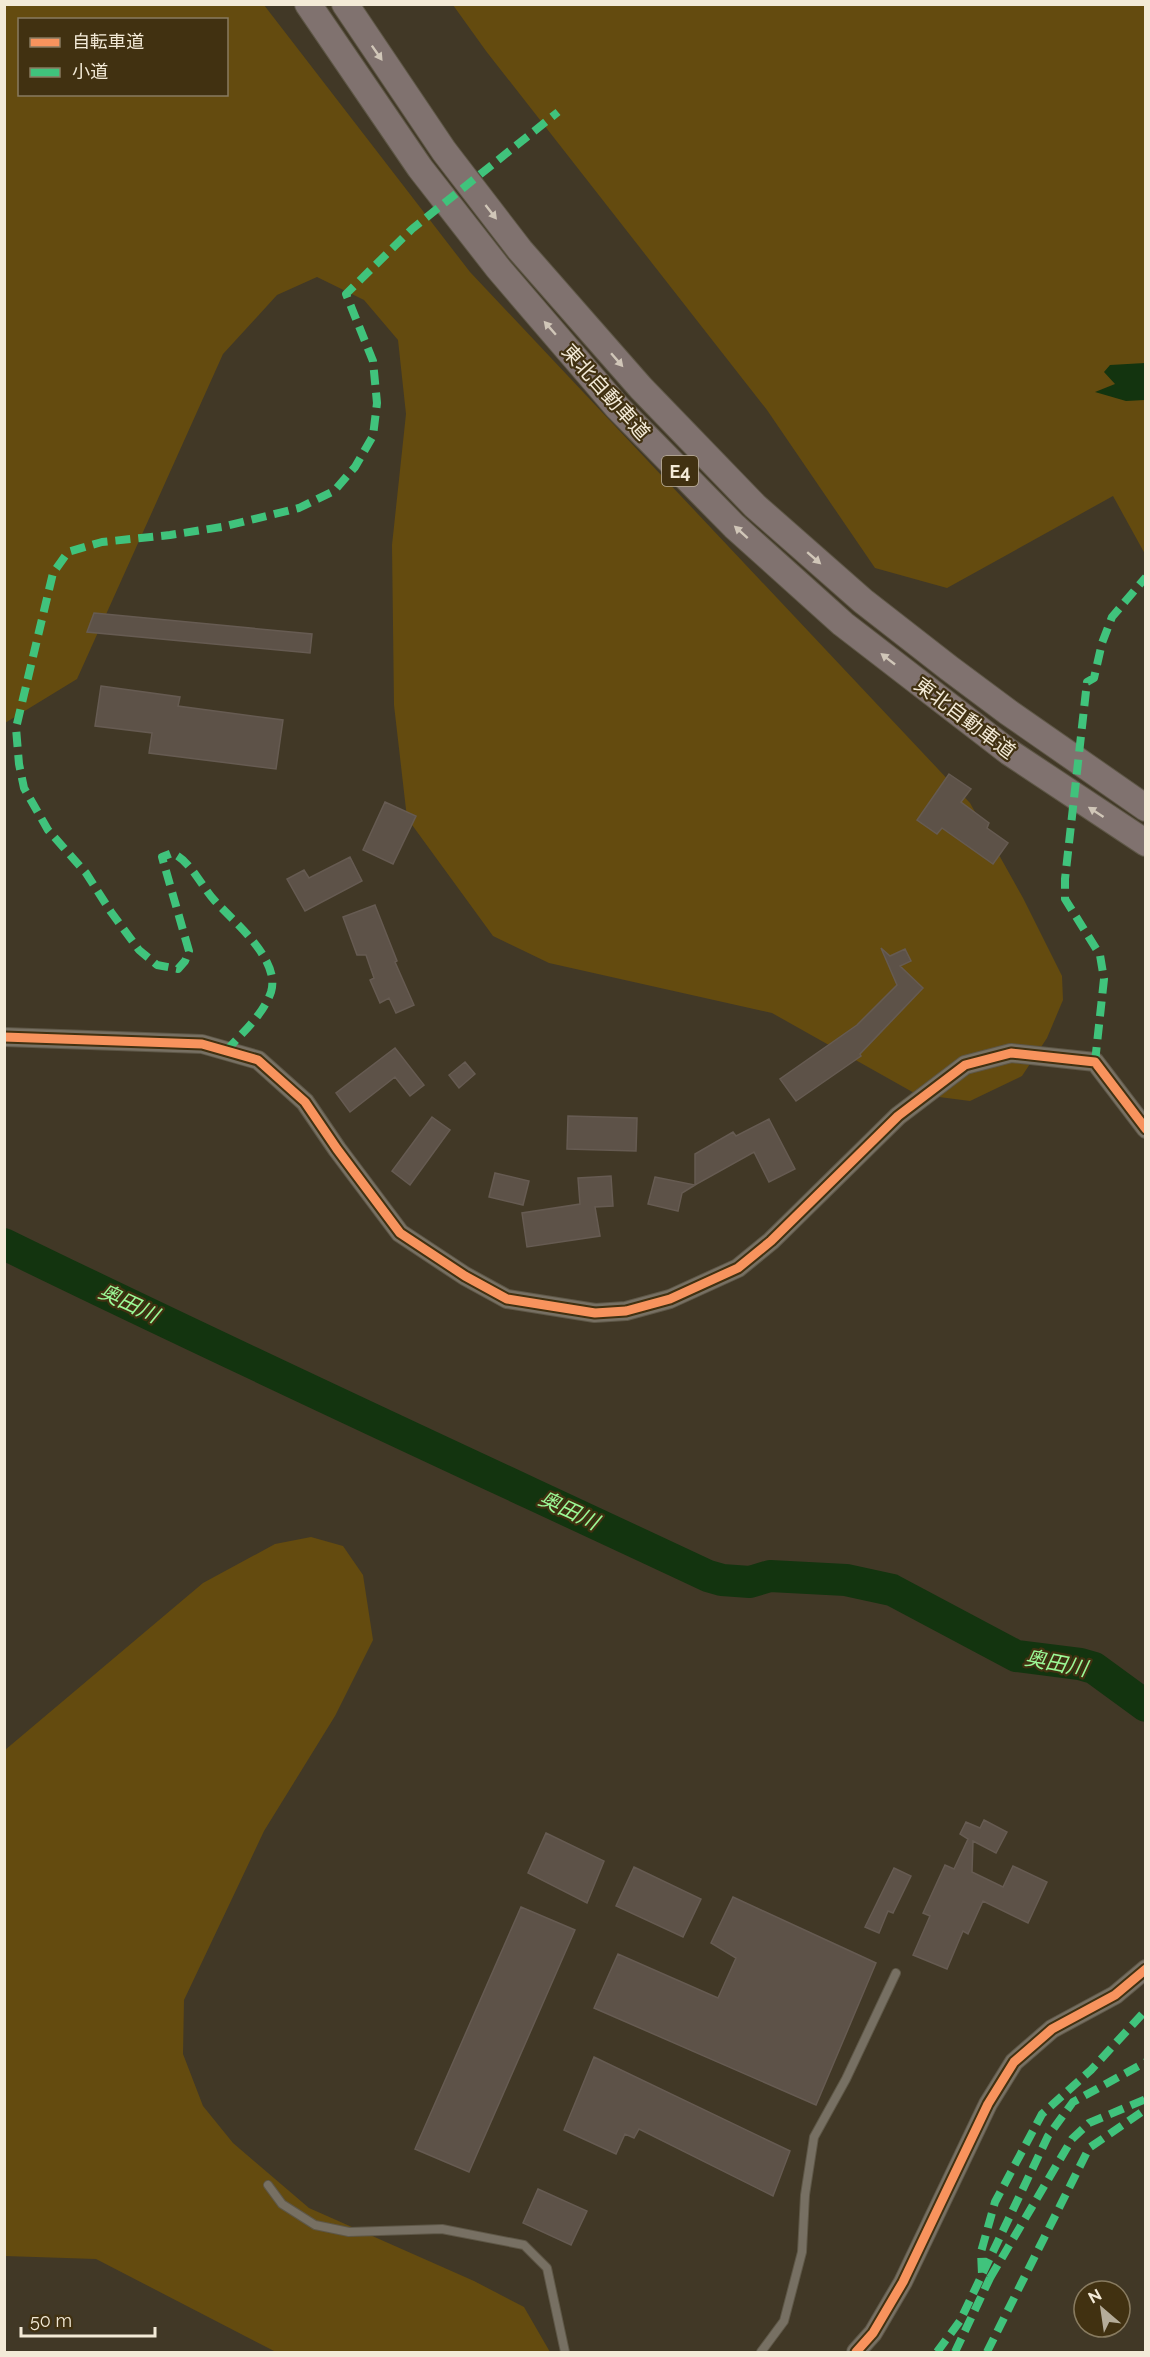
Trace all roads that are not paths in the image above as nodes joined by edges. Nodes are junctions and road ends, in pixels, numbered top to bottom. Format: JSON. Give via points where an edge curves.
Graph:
{"nodes":[{"id":1,"x":308,"y":4,"type":"edge"},
{"id":2,"x":345,"y":4,"type":"edge"},
{"id":3,"x":1146,"y":808,"type":"edge"},
{"id":4,"x":1146,"y":843,"type":"edge"},
{"id":5,"x":4,"y":1037,"type":"edge"},
{"id":6,"x":1146,"y":1129,"type":"edge"},
{"id":7,"x":1146,"y":1969,"type":"edge"},
{"id":8,"x":896,"y":1973,"type":"dead end"},
{"id":9,"x":268,"y":2185,"type":"dead end"},
{"id":10,"x":565,"y":2352,"type":"edge"},
{"id":11,"x":761,"y":2352,"type":"edge"},
{"id":12,"x":856,"y":2352,"type":"edge"}],
"edges":[{"from":4,"to":1,"type":"highway","name":"東北自動車道","number":"E4","one_way":true,"via":[[1009,752],[950,707],[843,624],[734,526],[618,408],[498,268],[420,168]]},
{"from":2,"to":3,"type":"highway","name":"東北自動車道","number":"E4","one_way":true,"via":[[444,151],[520,250],[641,388],[755,506],[863,602],[1017,719]]},
{"from":5,"to":6,"type":"street","via":[[202,1044],[258,1060],[305,1102],[400,1233],[507,1299],[595,1312],[626,1311],[669,1299],[738,1268],[898,1116],[965,1065],[1011,1053],[1095,1062]]},
{"from":7,"to":12,"type":"street","via":[[1115,1995],[1052,2030],[1014,2062],[987,2104],[903,2282],[873,2333]]},
{"from":8,"to":11,"type":"lane","via":[[814,2137],[802,2252],[784,2320]]},
{"from":9,"to":10,"type":"lane","via":[[282,2204],[315,2225],[349,2232],[442,2229],[524,2245],[547,2268]]}]}
